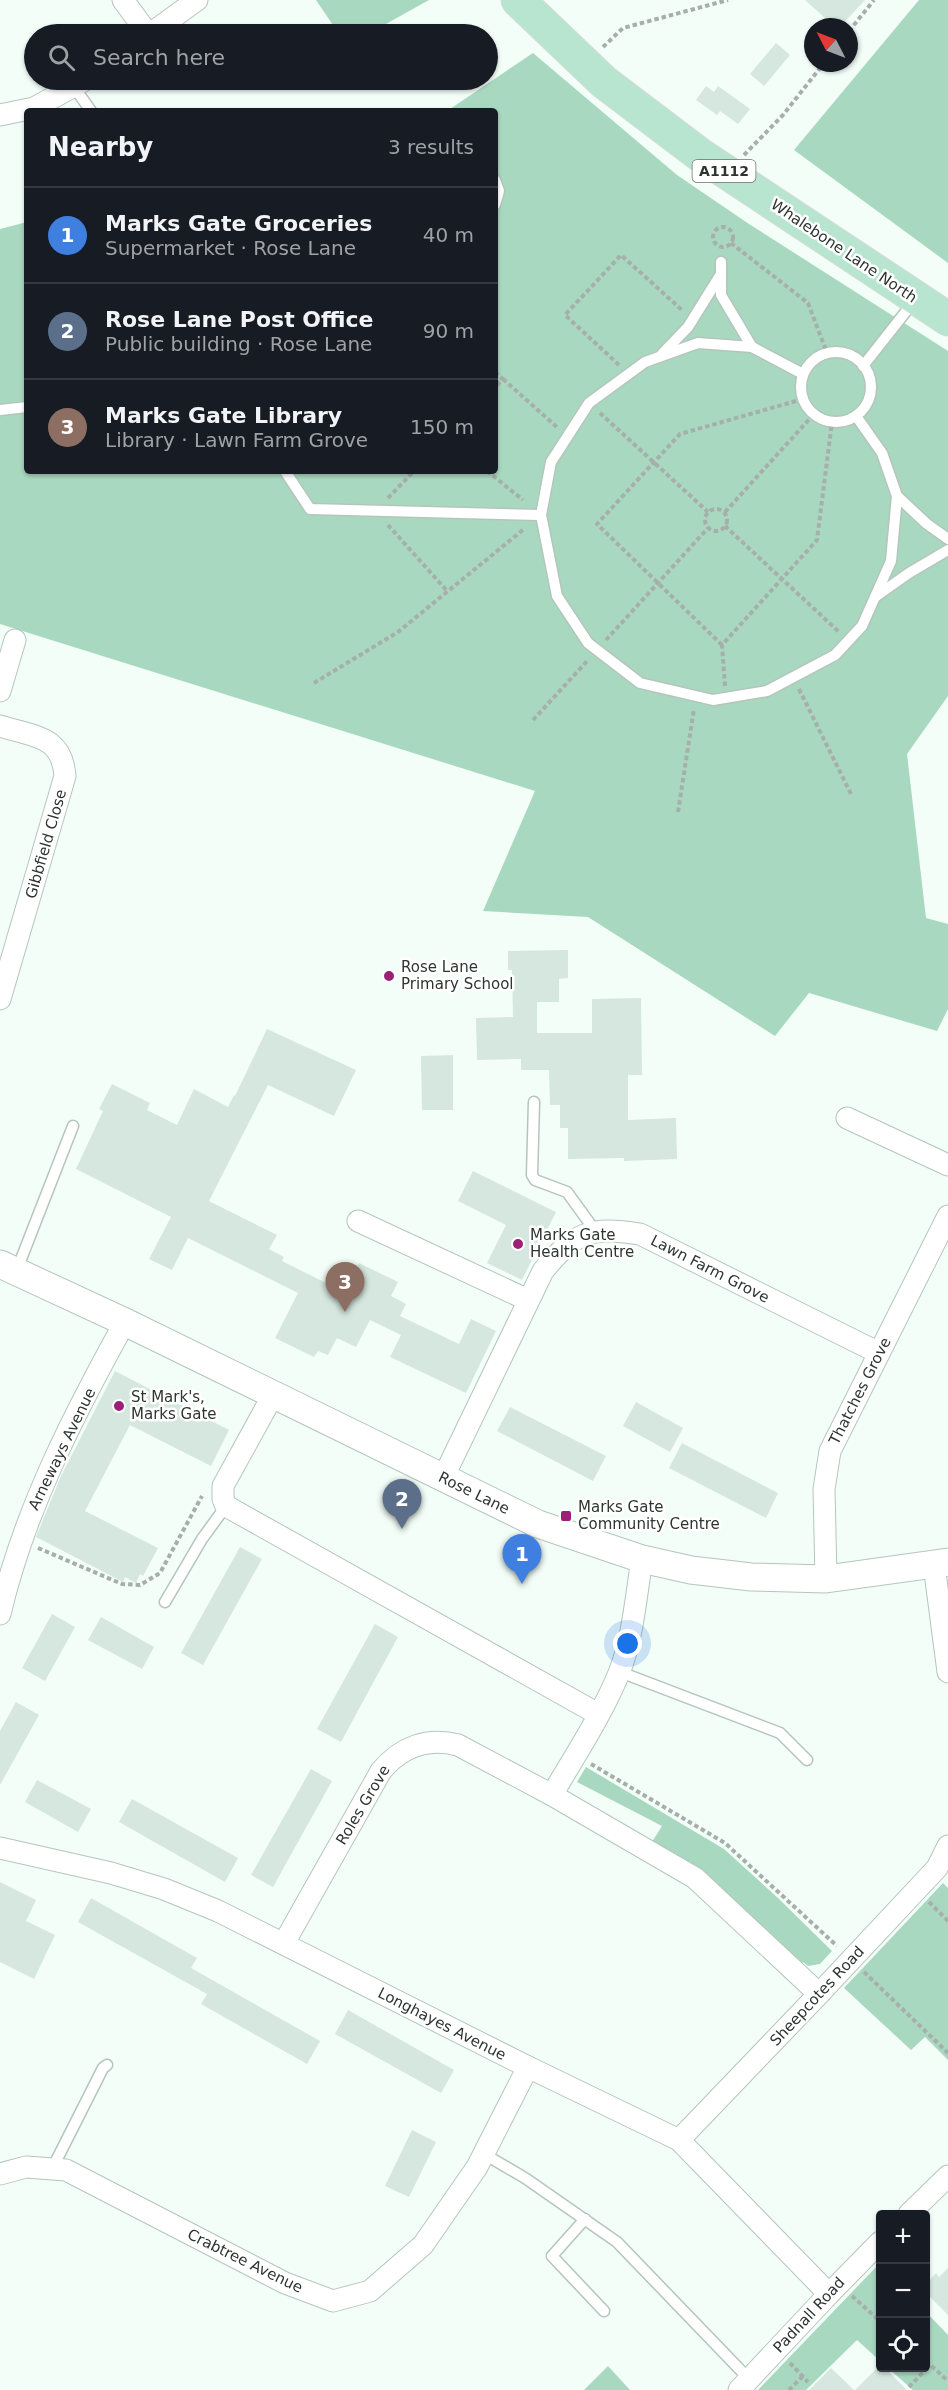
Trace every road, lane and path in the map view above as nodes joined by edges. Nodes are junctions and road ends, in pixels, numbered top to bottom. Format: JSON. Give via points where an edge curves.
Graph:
{"nodes":[{"id":1,"x":123,"y":0,"type":"edge"},
{"id":2,"x":197,"y":0,"type":"edge"},
{"id":3,"x":519,"y":0,"type":"edge"},
{"id":4,"x":728,"y":0,"type":"edge"},
{"id":5,"x":873,"y":0,"type":"edge"},
{"id":6,"x":858,"y":19,"type":"edge"},
{"id":7,"x":141,"y":24,"type":"edge"},
{"id":8,"x":163,"y":24,"type":"edge"},
{"id":9,"x":585,"y":64,"type":"junction"},
{"id":10,"x":817,"y":72,"type":"edge"},
{"id":11,"x":67,"y":90,"type":"edge"},
{"id":12,"x":83,"y":90,"type":"edge"},
{"id":13,"x":34,"y":108,"type":"edge"},
{"id":14,"x":90,"y":108,"type":"edge"},
{"id":15,"x":24,"y":110,"type":"edge"},
{"id":16,"x":0,"y":115,"type":"edge"},
{"id":17,"x":726,"y":172,"type":"junction"},
{"id":18,"x":731,"y":243,"type":"junction"},
{"id":19,"x":721,"y":262,"type":"dead end"},
{"id":20,"x":721,"y":274,"type":"junction"},
{"id":21,"x":916,"y":298,"type":"junction"},
{"id":22,"x":948,"y":319,"type":"edge"},
{"id":23,"x":692,"y":320,"type":"junction"},
{"id":24,"x":752,"y":347,"type":"junction"},
{"id":25,"x":827,"y":354,"type":"junction"},
{"id":26,"x":660,"y":357,"type":"junction"},
{"id":27,"x":863,"y":366,"type":"junction"},
{"id":28,"x":628,"y":374,"type":"junction"},
{"id":29,"x":803,"y":374,"type":"junction"},
{"id":30,"x":498,"y":375,"type":"edge"},
{"id":31,"x":503,"y":379,"type":"junction"},
{"id":32,"x":498,"y":384,"type":"edge"},
{"id":33,"x":802,"y":399,"type":"junction"},
{"id":34,"x":589,"y":403,"type":"junction"},
{"id":35,"x":24,"y":407,"type":"edge"},
{"id":36,"x":0,"y":410,"type":"edge"},
{"id":37,"x":814,"y":414,"type":"junction"},
{"id":38,"x":856,"y":416,"type":"junction"},
{"id":39,"x":832,"y":422,"type":"junction"},
{"id":40,"x":567,"y":436,"type":"junction"},
{"id":41,"x":654,"y":463,"type":"junction"},
{"id":42,"x":287,"y":474,"type":"edge"},
{"id":43,"x":411,"y":474,"type":"edge"},
{"id":44,"x":491,"y":474,"type":"edge"},
{"id":45,"x":897,"y":496,"type":"junction"},
{"id":46,"x":375,"y":511,"type":"junction"},
{"id":47,"x":708,"y":512,"type":"junction"},
{"id":48,"x":725,"y":512,"type":"junction"},
{"id":49,"x":542,"y":515,"type":"junction"},
{"id":50,"x":725,"y":526,"type":"junction"},
{"id":51,"x":708,"y":528,"type":"junction"},
{"id":52,"x":948,"y":539,"type":"edge"},
{"id":53,"x":948,"y":550,"type":"edge"},
{"id":54,"x":782,"y":579,"type":"junction"},
{"id":55,"x":658,"y":584,"type":"junction"},
{"id":56,"x":448,"y":592,"type":"junction"},
{"id":57,"x":875,"y":597,"type":"junction"},
{"id":58,"x":15,"y":640,"type":"dead end"},
{"id":59,"x":849,"y":640,"type":"junction"},
{"id":60,"x":722,"y":645,"type":"junction"},
{"id":61,"x":597,"y":650,"type":"junction"},
{"id":62,"x":793,"y":678,"type":"junction"},
{"id":63,"x":314,"y":683,"type":"dead end"},
{"id":64,"x":0,"y":691,"type":"edge"},
{"id":65,"x":696,"y":696,"type":"junction"},
{"id":66,"x":726,"y":698,"type":"junction"},
{"id":67,"x":533,"y":720,"type":"dead end"},
{"id":68,"x":0,"y":726,"type":"edge"},
{"id":69,"x":852,"y":796,"type":"dead end"},
{"id":70,"x":678,"y":812,"type":"dead end"},
{"id":71,"x":0,"y":999,"type":"edge"},
{"id":72,"x":534,"y":1102,"type":"dead end"},
{"id":73,"x":847,"y":1118,"type":"dead end"},
{"id":74,"x":73,"y":1126,"type":"dead end"},
{"id":75,"x":948,"y":1165,"type":"edge"},
{"id":76,"x":948,"y":1216,"type":"edge"},
{"id":77,"x":358,"y":1221,"type":"dead end"},
{"id":78,"x":596,"y":1232,"type":"junction"},
{"id":79,"x":8,"y":1268,"type":"edge"},
{"id":80,"x":528,"y":1300,"type":"junction"},
{"id":81,"x":125,"y":1322,"type":"junction"},
{"id":82,"x":879,"y":1353,"type":"junction"},
{"id":83,"x":273,"y":1395,"type":"junction"},
{"id":84,"x":442,"y":1479,"type":"junction"},
{"id":85,"x":205,"y":1491,"type":"dead end"},
{"id":86,"x":226,"y":1506,"type":"junction"},
{"id":87,"x":21,"y":1540,"type":"junction"},
{"id":88,"x":642,"y":1559,"type":"junction"},
{"id":89,"x":941,"y":1563,"type":"edge"},
{"id":90,"x":5,"y":1568,"type":"edge"},
{"id":91,"x":826,"y":1579,"type":"junction"},
{"id":92,"x":165,"y":1602,"type":"dead end"},
{"id":93,"x":0,"y":1614,"type":"edge"},
{"id":94,"x":620,"y":1672,"type":"junction"},
{"id":95,"x":948,"y":1672,"type":"edge"},
{"id":96,"x":598,"y":1714,"type":"junction"},
{"id":97,"x":575,"y":1755,"type":"junction"},
{"id":98,"x":807,"y":1760,"type":"dead end"},
{"id":99,"x":552,"y":1795,"type":"junction"},
{"id":100,"x":948,"y":1846,"type":"edge"},
{"id":101,"x":0,"y":1848,"type":"edge"},
{"id":102,"x":917,"y":1890,"type":"junction"},
{"id":103,"x":948,"y":1921,"type":"edge"},
{"id":104,"x":284,"y":1943,"type":"junction"},
{"id":105,"x":841,"y":1950,"type":"dead end"},
{"id":106,"x":856,"y":1964,"type":"dead end"},
{"id":107,"x":819,"y":1994,"type":"junction"},
{"id":108,"x":948,"y":2053,"type":"edge"},
{"id":109,"x":107,"y":2065,"type":"dead end"},
{"id":110,"x":528,"y":2067,"type":"junction"},
{"id":111,"x":679,"y":2140,"type":"junction"},
{"id":112,"x":484,"y":2154,"type":"junction"},
{"id":113,"x":52,"y":2169,"type":"junction"},
{"id":114,"x":0,"y":2174,"type":"edge"},
{"id":115,"x":948,"y":2176,"type":"edge"},
{"id":116,"x":913,"y":2210,"type":"edge"},
{"id":117,"x":585,"y":2219,"type":"junction"},
{"id":118,"x":876,"y":2246,"type":"edge"},
{"id":119,"x":833,"y":2289,"type":"junction"},
{"id":120,"x":604,"y":2311,"type":"dead end"},
{"id":121,"x":876,"y":2318,"type":"edge"},
{"id":122,"x":776,"y":2350,"type":"junction"},
{"id":123,"x":930,"y":2365,"type":"edge"},
{"id":124,"x":923,"y":2372,"type":"edge"},
{"id":125,"x":803,"y":2376,"type":"junction"},
{"id":126,"x":948,"y":2381,"type":"edge"},
{"id":127,"x":808,"y":2382,"type":"dead end"},
{"id":128,"x":744,"y":2384,"type":"edge"},
{"id":129,"x":909,"y":2387,"type":"dead end"},
{"id":130,"x":789,"y":2390,"type":"edge"}],
"edges":[{"from":1,"to":7,"type":"street"},
{"from":2,"to":8,"type":"street"},
{"from":3,"to":9,"type":"main road","name":"Whalebone Lane North","number":"A1112"},
{"from":4,"to":9,"type":"path","via":[[623,28]]},
{"from":5,"to":6,"type":"path"},
{"from":9,"to":17,"type":"main road","name":"Whalebone Lane North","number":"A1112"},
{"from":10,"to":17,"type":"path","via":[[783,116]]},
{"from":11,"to":13,"type":"street"},
{"from":12,"to":14,"type":"lane"},
{"from":15,"to":16,"type":"street"},
{"from":17,"to":21,"type":"main road","name":"Whalebone Lane North","number":"A1112"},
{"from":18,"to":18,"type":"path","via":[[733,236],[726,227],[713,232],[717,245]]},
{"from":18,"to":25,"type":"path","via":[[808,303]]},
{"from":19,"to":20,"type":"lane"},
{"from":20,"to":23,"type":"lane"},
{"from":20,"to":24,"type":"lane","via":[[721,295]]},
{"from":21,"to":22,"type":"main road","name":"Whalebone Lane North","number":"A1112"},
{"from":21,"to":27,"type":"lane"},
{"from":23,"to":26,"type":"lane"},
{"from":23,"to":28,"type":"path","via":[[621,255],[565,315]]},
{"from":24,"to":26,"type":"lane","via":[[698,343]]},
{"from":24,"to":29,"type":"lane"},
{"from":25,"to":27,"type":"lane","via":[[847,354]]},
{"from":25,"to":29,"type":"lane","via":[[810,364]]},
{"from":26,"to":28,"type":"lane"},
{"from":27,"to":38,"type":"lane","via":[[870,394]]},
{"from":28,"to":34,"type":"lane"},
{"from":29,"to":33,"type":"lane"},
{"from":30,"to":31,"type":"path"},
{"from":31,"to":32,"type":"path"},
{"from":31,"to":40,"type":"path"},
{"from":33,"to":37,"type":"lane"},
{"from":33,"to":41,"type":"path","via":[[680,434]]},
{"from":34,"to":40,"type":"lane"},
{"from":34,"to":41,"type":"path"},
{"from":35,"to":36,"type":"lane"},
{"from":37,"to":39,"type":"lane"},
{"from":37,"to":48,"type":"path"},
{"from":38,"to":39,"type":"lane"},
{"from":38,"to":45,"type":"lane","via":[[882,453]]},
{"from":39,"to":54,"type":"path","via":[[817,540]]},
{"from":40,"to":49,"type":"lane","via":[[551,462]]},
{"from":41,"to":47,"type":"path"},
{"from":41,"to":55,"type":"path","via":[[597,524]]},
{"from":42,"to":46,"type":"lane","via":[[310,509]]},
{"from":43,"to":46,"type":"path"},
{"from":44,"to":49,"type":"path"},
{"from":45,"to":52,"type":"lane"},
{"from":45,"to":57,"type":"lane","via":[[891,561]]},
{"from":46,"to":49,"type":"lane"},
{"from":46,"to":56,"type":"path"},
{"from":47,"to":48,"type":"path","via":[[718,508]]},
{"from":47,"to":51,"type":"path"},
{"from":48,"to":50,"type":"path"},
{"from":49,"to":56,"type":"path"},
{"from":49,"to":61,"type":"lane","via":[[557,596],[588,643]]},
{"from":50,"to":51,"type":"path","via":[[716,531]]},
{"from":50,"to":54,"type":"path"},
{"from":51,"to":55,"type":"path"},
{"from":53,"to":57,"type":"lane"},
{"from":54,"to":59,"type":"path"},
{"from":54,"to":60,"type":"path"},
{"from":55,"to":60,"type":"path"},
{"from":55,"to":61,"type":"path"},
{"from":56,"to":63,"type":"path","via":[[398,633]]},
{"from":57,"to":59,"type":"lane","via":[[862,626]]},
{"from":58,"to":64,"type":"street"},
{"from":59,"to":62,"type":"lane","via":[[835,655]]},
{"from":60,"to":66,"type":"path"},
{"from":61,"to":65,"type":"lane","via":[[640,683]]},
{"from":61,"to":67,"type":"path"},
{"from":62,"to":66,"type":"lane","via":[[768,691]]},
{"from":62,"to":69,"type":"path"},
{"from":65,"to":66,"type":"lane"},
{"from":65,"to":70,"type":"path"},
{"from":68,"to":71,"type":"street","name":"Gibbfield Close","via":[[57,747],[64,760],[65,776]]},
{"from":72,"to":78,"type":"lane","via":[[532,1175],[535,1180],[567,1192]]},
{"from":73,"to":75,"type":"street"},
{"from":74,"to":79,"type":"lane"},
{"from":76,"to":82,"type":"street","name":"Thatches Grove"},
{"from":77,"to":80,"type":"street"},
{"from":78,"to":80,"type":"street","name":"Lawn Farm Grove","via":[[562,1247],[543,1271]]},
{"from":78,"to":82,"type":"street","name":"Lawn Farm Grove","via":[[640,1234]]},
{"from":79,"to":81,"type":"street","name":"Rose Lane"},
{"from":80,"to":84,"type":"street","name":"Lawn Farm Grove"},
{"from":81,"to":83,"type":"street","name":"Rose Lane"},
{"from":81,"to":87,"type":"street","name":"Arneways Avenue","via":[[36,1497]]},
{"from":82,"to":91,"type":"street","name":"Thatches Grove","via":[[830,1451],[824,1489]]},
{"from":83,"to":84,"type":"street","name":"Rose Lane"},
{"from":83,"to":86,"type":"street","via":[[223,1486]]},
{"from":84,"to":88,"type":"street","name":"Rose Lane","via":[[538,1524]]},
{"from":85,"to":87,"type":"path","via":[[160,1573],[140,1585],[122,1584]]},
{"from":86,"to":92,"type":"lane"},
{"from":86,"to":96,"type":"street"},
{"from":87,"to":90,"type":"street","name":"Arneways Avenue"},
{"from":88,"to":91,"type":"street","name":"Rose Lane","via":[[751,1577]]},
{"from":88,"to":94,"type":"street"},
{"from":89,"to":91,"type":"street","name":"Rose Lane"},
{"from":89,"to":95,"type":"street"},
{"from":90,"to":93,"type":"street","name":"Arneways Avenue"},
{"from":94,"to":96,"type":"street"},
{"from":94,"to":98,"type":"lane","via":[[780,1733]]},
{"from":96,"to":97,"type":"street"},
{"from":97,"to":99,"type":"street"},
{"from":97,"to":105,"type":"path","via":[[725,1843]]},
{"from":99,"to":104,"type":"street","name":"Roles Grove","via":[[458,1745],[433,1741],[404,1751],[391,1760],[375,1781]]},
{"from":99,"to":107,"type":"street","name":"Roles Grove","via":[[694,1878]]},
{"from":100,"to":102,"type":"street","name":"Sheepcotes Road","via":[[938,1868]]},
{"from":101,"to":104,"type":"street","name":"Longhayes Avenue","via":[[164,1889]]},
{"from":102,"to":103,"type":"path"},
{"from":102,"to":107,"type":"street","name":"Sheepcotes Road"},
{"from":104,"to":110,"type":"street","name":"Longhayes Avenue"},
{"from":106,"to":108,"type":"path"},
{"from":107,"to":111,"type":"street","name":"Sheepcotes Road"},
{"from":109,"to":113,"type":"lane"},
{"from":110,"to":111,"type":"street","name":"Longhayes Avenue"},
{"from":110,"to":112,"type":"street","name":"Crabtree Avenue"},
{"from":111,"to":119,"type":"street","name":"Longhayes Avenue"},
{"from":112,"to":113,"type":"street","name":"Crabtree Avenue","via":[[423,2245],[370,2291],[333,2301],[285,2283],[66,2170]]},
{"from":112,"to":117,"type":"lane"},
{"from":113,"to":114,"type":"street","name":"Crabtree Avenue","via":[[27,2167]]},
{"from":115,"to":116,"type":"street"},
{"from":117,"to":120,"type":"lane","via":[[552,2256]]},
{"from":117,"to":128,"type":"lane","via":[[617,2242]]},
{"from":118,"to":119,"type":"street","name":"Padnall Road"},
{"from":119,"to":121,"type":"path"},
{"from":119,"to":122,"type":"street","name":"Padnall Road"},
{"from":122,"to":125,"type":"path"},
{"from":122,"to":128,"type":"street","name":"Padnall Road"},
{"from":123,"to":126,"type":"path"},
{"from":124,"to":129,"type":"path"},
{"from":125,"to":127,"type":"path"},
{"from":125,"to":130,"type":"path"}]}
